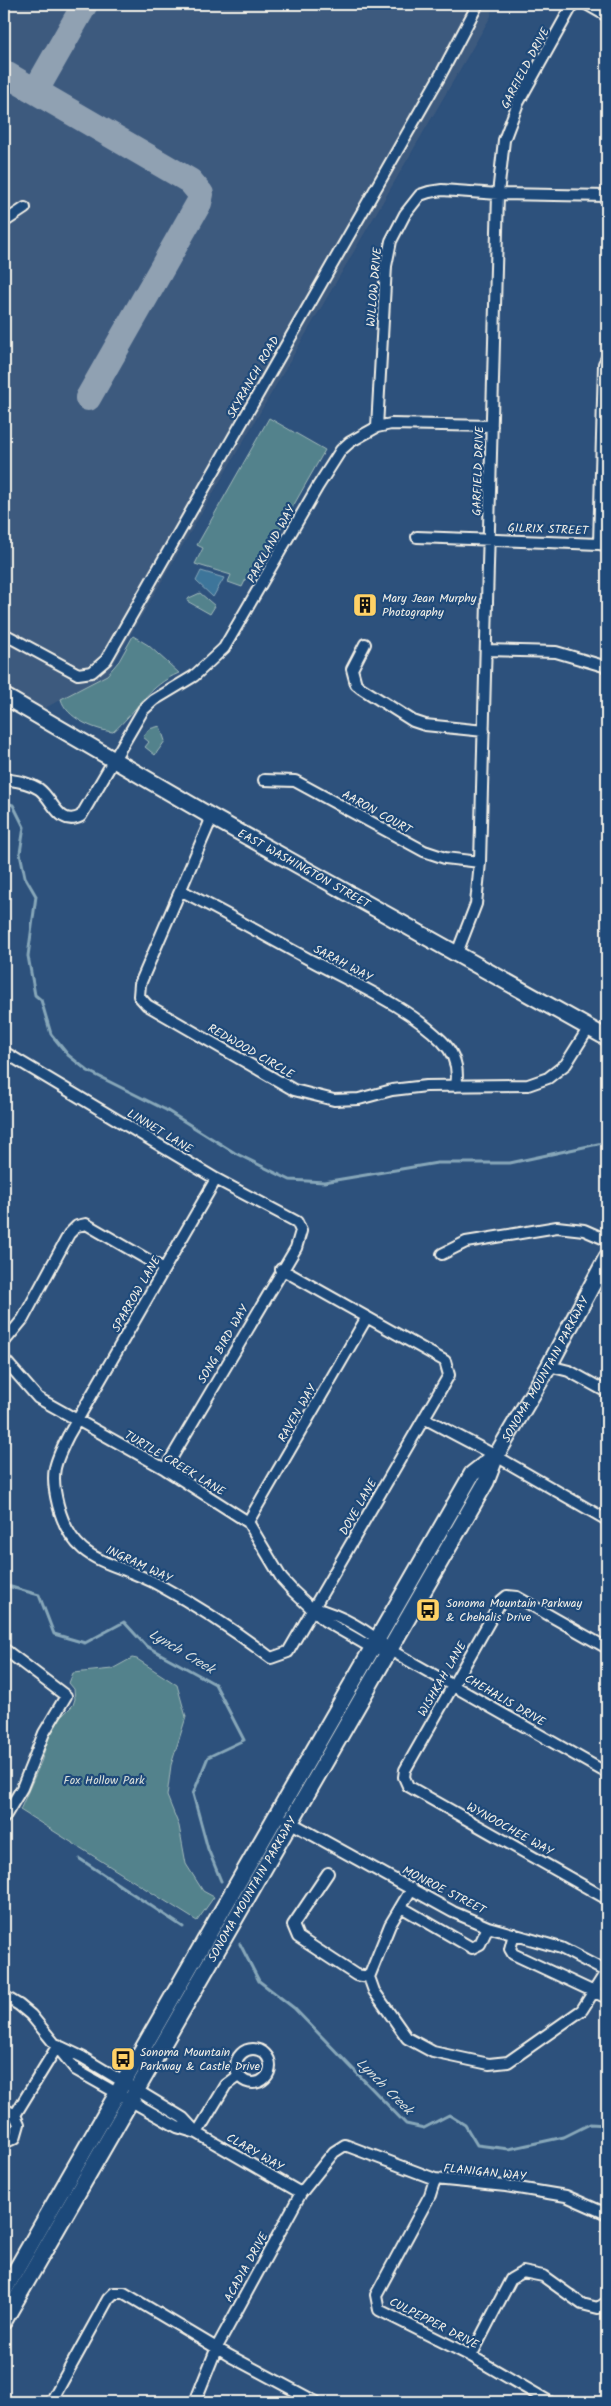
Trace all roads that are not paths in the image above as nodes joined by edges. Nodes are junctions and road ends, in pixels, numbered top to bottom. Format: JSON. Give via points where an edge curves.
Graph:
{"nodes":[{"id":1,"x":478,"y":4,"type":"edge"},
{"id":2,"x":574,"y":4,"type":"edge"},
{"id":3,"x":586,"y":4,"type":"edge"},
{"id":4,"x":607,"y":16,"type":"edge"},
{"id":5,"x":498,"y":194,"type":"junction"},
{"id":6,"x":607,"y":196,"type":"edge"},
{"id":7,"x":25,"y":208,"type":"dead end"},
{"id":8,"x":4,"y":222,"type":"edge"},
{"id":9,"x":607,"y":358,"type":"edge"},
{"id":10,"x":492,"y":426,"type":"junction"},
{"id":11,"x":377,"y":427,"type":"junction"},
{"id":12,"x":605,"y":432,"type":"edge"},
{"id":13,"x":417,"y":537,"type":"dead end"},
{"id":14,"x":488,"y":540,"type":"junction"},
{"id":15,"x":603,"y":545,"type":"edge"},
{"id":16,"x":4,"y":634,"type":"edge"},
{"id":17,"x":365,"y":644,"type":"dead end"},
{"id":18,"x":486,"y":650,"type":"junction"},
{"id":19,"x":607,"y":667,"type":"edge"},
{"id":20,"x":4,"y":696,"type":"edge"},
{"id":21,"x":484,"y":731,"type":"junction"},
{"id":22,"x":113,"y":760,"type":"junction"},
{"id":23,"x":4,"y":779,"type":"edge"},
{"id":24,"x":264,"y":780,"type":"dead end"},
{"id":25,"x":212,"y":817,"type":"junction"},
{"id":26,"x":480,"y":862,"type":"junction"},
{"id":27,"x":182,"y":891,"type":"junction"},
{"id":28,"x":457,"y":953,"type":"junction"},
{"id":29,"x":588,"y":1029,"type":"junction"},
{"id":30,"x":607,"y":1038,"type":"edge"},
{"id":31,"x":4,"y":1052,"type":"edge"},
{"id":32,"x":456,"y":1086,"type":"junction"},
{"id":33,"x":216,"y":1179,"type":"junction"},
{"id":34,"x":301,"y":1231,"type":"joint"},
{"id":35,"x":607,"y":1240,"type":"edge"},
{"id":36,"x":442,"y":1254,"type":"dead end"},
{"id":37,"x":607,"y":1257,"type":"edge"},
{"id":38,"x":282,"y":1269,"type":"junction"},
{"id":39,"x":164,"y":1270,"type":"junction"},
{"id":40,"x":367,"y":1317,"type":"junction"},
{"id":41,"x":4,"y":1342,"type":"edge"},
{"id":42,"x":4,"y":1359,"type":"edge"},
{"id":43,"x":549,"y":1366,"type":"junction"},
{"id":44,"x":607,"y":1392,"type":"edge"},
{"id":45,"x":424,"y":1418,"type":"junction"},
{"id":46,"x":77,"y":1421,"type":"junction"},
{"id":47,"x":496,"y":1456,"type":"junction"},
{"id":48,"x":165,"y":1469,"type":"junction"},
{"id":49,"x":607,"y":1520,"type":"edge"},
{"id":50,"x":248,"y":1522,"type":"junction"},
{"id":51,"x":314,"y":1608,"type":"junction"},
{"id":52,"x":374,"y":1643,"type":"junction"},
{"id":53,"x":607,"y":1648,"type":"edge"},
{"id":54,"x":4,"y":1649,"type":"edge"},
{"id":55,"x":390,"y":1650,"type":"junction"},
{"id":56,"x":454,"y":1686,"type":"junction"},
{"id":57,"x":607,"y":1773,"type":"edge"},
{"id":58,"x":404,"y":1777,"type":"joint"},
{"id":59,"x":277,"y":1815,"type":"junction"},
{"id":60,"x":4,"y":1818,"type":"edge"},
{"id":61,"x":291,"y":1822,"type":"junction"},
{"id":62,"x":328,"y":1873,"type":"dead end"},
{"id":63,"x":412,"y":1888,"type":"junction"},
{"id":64,"x":607,"y":1899,"type":"edge"},
{"id":65,"x":401,"y":1906,"type":"junction"},
{"id":66,"x":488,"y":1927,"type":"junction"},
{"id":67,"x":514,"y":1934,"type":"junction"},
{"id":68,"x":606,"y":1972,"type":"edge"},
{"id":69,"x":369,"y":1977,"type":"junction"},
{"id":70,"x":594,"y":1991,"type":"junction"},
{"id":71,"x":4,"y":1996,"type":"edge"},
{"id":72,"x":607,"y":1998,"type":"edge"},
{"id":73,"x":58,"y":2045,"type":"junction"},
{"id":74,"x":238,"y":2076,"type":"dead end"},
{"id":75,"x":120,"y":2088,"type":"junction"},
{"id":76,"x":134,"y":2095,"type":"junction"},
{"id":77,"x":4,"y":2109,"type":"edge"},
{"id":78,"x":15,"y":2115,"type":"junction"},
{"id":79,"x":197,"y":2133,"type":"junction"},
{"id":80,"x":4,"y":2143,"type":"edge"},
{"id":81,"x":334,"y":2152,"type":"joint"},
{"id":82,"x":435,"y":2180,"type":"junction"},
{"id":83,"x":301,"y":2193,"type":"junction"},
{"id":84,"x":607,"y":2214,"type":"edge"},
{"id":85,"x":4,"y":2291,"type":"edge"},
{"id":86,"x":607,"y":2302,"type":"edge"},
{"id":87,"x":4,"y":2322,"type":"edge"},
{"id":88,"x":217,"y":2347,"type":"junction"},
{"id":89,"x":471,"y":2356,"type":"junction"},
{"id":90,"x":51,"y":2402,"type":"edge"},
{"id":91,"x":194,"y":2402,"type":"edge"},
{"id":92,"x":316,"y":2402,"type":"edge"},
{"id":93,"x":550,"y":2402,"type":"edge"}],
"edges":[{"from":1,"to":16,"type":"street","name":"SKYRANCH ROAD","via":[[440,76],[102,665],[92,672],[78,674]]},
{"from":2,"to":5,"type":"street","name":"GARFIELD DRIVE","via":[[518,103],[504,140]]},
{"from":3,"to":4,"type":"street"},
{"from":5,"to":6,"type":"street","name":"WILLOW DRIVE"},
{"from":5,"to":10,"type":"street","name":"GARFIELD DRIVE"},
{"from":5,"to":11,"type":"street","name":"WILLOW DRIVE","via":[[442,190],[420,195],[405,214],[391,241],[386,266]]},
{"from":7,"to":8,"type":"street"},
{"from":9,"to":12,"type":"street","via":[[604,364]]},
{"from":10,"to":11,"type":"street","name":"PARKLAND WAY","via":[[408,423]]},
{"from":10,"to":14,"type":"street","name":"GARFIELD DRIVE"},
{"from":11,"to":22,"type":"street","name":"PARKLAND WAY","via":[[341,450],[224,648],[194,676],[148,705]]},
{"from":12,"to":15,"type":"street"},
{"from":13,"to":14,"type":"street","name":"GILRIX STREET"},
{"from":14,"to":15,"type":"street","name":"GILRIX STREET"},
{"from":14,"to":18,"type":"street","name":"GARFIELD DRIVE"},
{"from":17,"to":21,"type":"street","via":[[352,669],[356,684],[419,723]]},
{"from":18,"to":19,"type":"street","via":[[556,652]]},
{"from":18,"to":21,"type":"street","name":"GARFIELD DRIVE"},
{"from":20,"to":22,"type":"main road","name":"EAST WASHINGTON STREET"},
{"from":21,"to":26,"type":"street","name":"GARFIELD DRIVE"},
{"from":22,"to":23,"type":"street","name":"PARKLAND WAY","via":[[81,816],[72,820],[63,818],[40,790],[23,782]]},
{"from":22,"to":25,"type":"main road","name":"EAST WASHINGTON STREET"},
{"from":24,"to":26,"type":"street","name":"AARON COURT","via":[[295,781],[424,851],[445,858]]},
{"from":25,"to":27,"type":"street","name":"REDWOOD CIRCLE"},
{"from":25,"to":28,"type":"main road","name":"EAST WASHINGTON STREET"},
{"from":26,"to":28,"type":"street","name":"GARFIELD DRIVE","via":[[476,904]]},
{"from":27,"to":32,"type":"street","name":"SARAH WAY","via":[[414,1018],[443,1042],[454,1056],[458,1072]]},
{"from":27,"to":32,"type":"street","name":"REDWOOD CIRCLE","via":[[140,984],[139,996],[147,1005],[294,1090],[312,1096],[334,1100],[359,1099],[392,1090]]},
{"from":28,"to":29,"type":"main road","name":"EAST WASHINGTON STREET"},
{"from":29,"to":30,"type":"main road","name":"EAST WASHINGTON STREET"},
{"from":29,"to":32,"type":"street","name":"REDWOOD CIRCLE","via":[[566,1064],[548,1078],[519,1086]]},
{"from":31,"to":33,"type":"street","name":"LINNET LANE"},
{"from":33,"to":34,"type":"street","name":"LINNET LANE","via":[[297,1222]]},
{"from":33,"to":39,"type":"street","name":"SPARROW LANE"},
{"from":34,"to":38,"type":"street","name":"SONG BIRD WAY","via":[[296,1248]]},
{"from":35,"to":36,"type":"street","via":[[584,1230],[557,1227],[466,1242]]},
{"from":37,"to":43,"type":"main road","name":"SONOMA MOUNTAIN PARKWAY"},
{"from":38,"to":40,"type":"street"},
{"from":38,"to":48,"type":"street","name":"SONG BIRD WAY"},
{"from":39,"to":41,"type":"street","via":[[86,1224],[77,1226],[69,1234],[22,1319]]},
{"from":39,"to":46,"type":"street","name":"SPARROW LANE"},
{"from":40,"to":45,"type":"street","via":[[445,1361],[450,1375]]},
{"from":40,"to":50,"type":"street","name":"RAVEN WAY"},
{"from":42,"to":46,"type":"street","name":"TURTLE CREEK LANE","via":[[38,1398]]},
{"from":43,"to":44,"type":"street","via":[[570,1371]]},
{"from":43,"to":47,"type":"main road","name":"SONOMA MOUNTAIN PARKWAY"},
{"from":45,"to":47,"type":"street"},
{"from":45,"to":51,"type":"street","name":"DOVE LANE"},
{"from":46,"to":48,"type":"street","name":"TURTLE CREEK LANE"},
{"from":46,"to":51,"type":"street","name":"INGRAM WAY","via":[[57,1459],[52,1483],[64,1526],[76,1545],[91,1556],[159,1585],[271,1658],[288,1652]]},
{"from":47,"to":49,"type":"street"},
{"from":47,"to":52,"type":"main road","name":"SONOMA MOUNTAIN PARKWAY","via":[[472,1474]]},
{"from":47,"to":55,"type":"main road","name":"SONOMA MOUNTAIN PARKWAY","via":[[486,1482]]},
{"from":48,"to":50,"type":"street","name":"TURTLE CREEK LANE"},
{"from":50,"to":51,"type":"street","name":"TURTLE CREEK LANE","via":[[282,1579]]},
{"from":51,"to":52,"type":"street","name":"TURTLE CREEK LANE","via":[[331,1612]]},
{"from":52,"to":55,"type":"street","name":"TURTLE CREEK LANE"},
{"from":52,"to":59,"type":"main road","name":"SONOMA MOUNTAIN PARKWAY"},
{"from":53,"to":56,"type":"street","name":"WISHKAH LANE","via":[[517,1597],[507,1596]]},
{"from":54,"to":60,"type":"street","via":[[66,1696],[44,1733],[22,1788]]},
{"from":55,"to":56,"type":"street","name":"CHEHALIS DRIVE"},
{"from":55,"to":61,"type":"main road","name":"SONOMA MOUNTAIN PARKWAY"},
{"from":56,"to":57,"type":"street","name":"CHEHALIS DRIVE"},
{"from":56,"to":58,"type":"street","name":"WISHKAH LANE"},
{"from":58,"to":64,"type":"street","name":"WYNOOCHEE WAY","via":[[408,1786]]},
{"from":59,"to":61,"type":"street","name":"MONROE STREET"},
{"from":59,"to":75,"type":"main road","name":"SONOMA MOUNTAIN PARKWAY"},
{"from":61,"to":63,"type":"street","name":"MONROE STREET"},
{"from":61,"to":76,"type":"main road","name":"SONOMA MOUNTAIN PARKWAY"},
{"from":62,"to":69,"type":"street","via":[[293,1925],[294,1931],[298,1937],[356,1975]]},
{"from":63,"to":65,"type":"street"},
{"from":63,"to":66,"type":"street","name":"MONROE STREET"},
{"from":65,"to":66,"type":"street","via":[[472,1948],[480,1944]]},
{"from":65,"to":69,"type":"street"},
{"from":66,"to":67,"type":"street","name":"MONROE STREET"},
{"from":67,"to":68,"type":"street","name":"MONROE STREET","via":[[561,1948]]},
{"from":67,"to":70,"type":"street","via":[[510,1949],[513,1954]]},
{"from":68,"to":70,"type":"street"},
{"from":69,"to":70,"type":"street","via":[[374,1991],[407,2038],[433,2052],[489,2064],[508,2062],[551,2034],[582,2010]]},
{"from":70,"to":72,"type":"street"},
{"from":71,"to":73,"type":"street","name":"CLARY WAY","via":[[31,2015]]},
{"from":73,"to":75,"type":"street","name":"CLARY WAY"},
{"from":73,"to":78,"type":"street"},
{"from":74,"to":79,"type":"street","via":[[226,2084]]},
{"from":75,"to":76,"type":"street","name":"CLARY WAY"},
{"from":75,"to":85,"type":"main road","name":"SONOMA MOUNTAIN PARKWAY"},
{"from":76,"to":79,"type":"street","name":"CLARY WAY","via":[[177,2127]]},
{"from":76,"to":87,"type":"main road","name":"SONOMA MOUNTAIN PARKWAY"},
{"from":77,"to":78,"type":"street"},
{"from":78,"to":80,"type":"street","via":[[18,2133]]},
{"from":79,"to":83,"type":"street","name":"CLARY WAY"},
{"from":81,"to":82,"type":"street","name":"FLANIGAN WAY","via":[[345,2145]]},
{"from":81,"to":83,"type":"street","name":"ACADIA DRIVE"},
{"from":82,"to":84,"type":"street","name":"FLANIGAN WAY","via":[[506,2186],[566,2196]]},
{"from":82,"to":89,"type":"street","name":"CULPEPPER DRIVE","via":[[376,2295],[380,2310]]},
{"from":83,"to":88,"type":"street","name":"ACADIA DRIVE"},
{"from":86,"to":89,"type":"street","via":[[598,2308],[582,2304],[543,2276],[523,2272],[511,2280]]},
{"from":88,"to":90,"type":"street","via":[[124,2293],[114,2293]]},
{"from":88,"to":91,"type":"street","name":"ACADIA DRIVE"},
{"from":88,"to":92,"type":"street"},
{"from":89,"to":93,"type":"street","name":"CULPEPPER DRIVE"}]}
